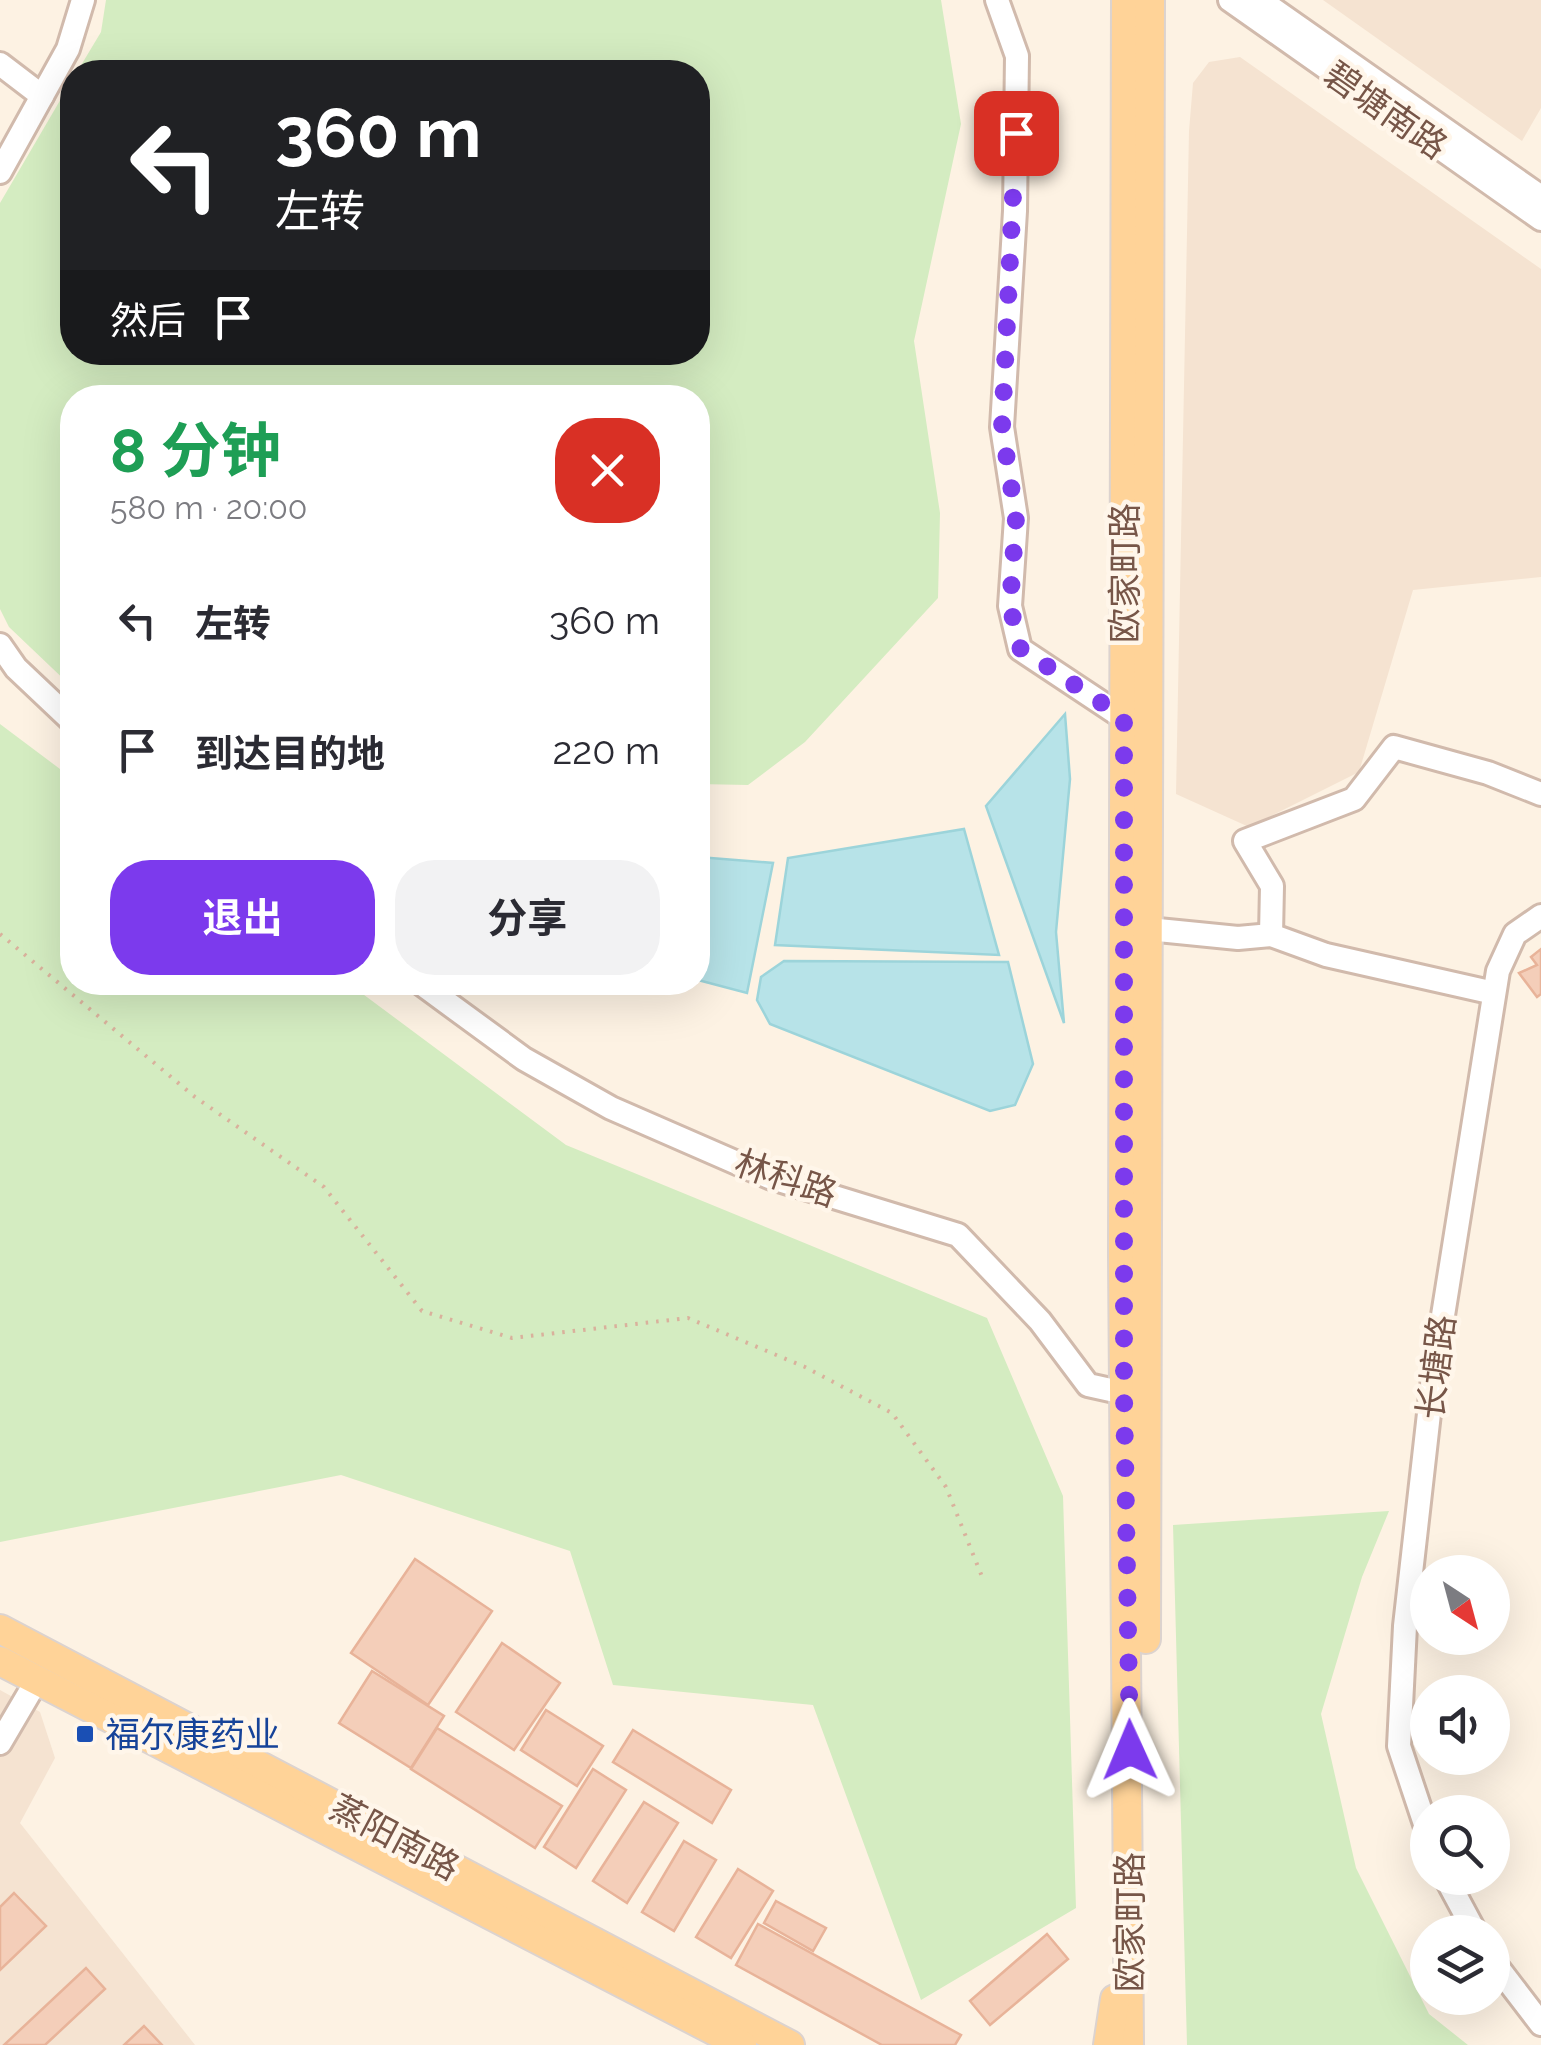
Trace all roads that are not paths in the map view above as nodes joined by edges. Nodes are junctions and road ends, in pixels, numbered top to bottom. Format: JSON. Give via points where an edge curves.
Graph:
{"nodes":[{"id":1,"x":82,"y":0,"type":"edge"},
{"id":2,"x":997,"y":0,"type":"edge"},
{"id":3,"x":1126,"y":0,"type":"edge"},
{"id":4,"x":1150,"y":0,"type":"edge"},
{"id":5,"x":1230,"y":0,"type":"edge"},
{"id":6,"x":1260,"y":0,"type":"edge"},
{"id":7,"x":62,"y":60,"type":"edge"},
{"id":8,"x":60,"y":63,"type":"edge"},
{"id":9,"x":0,"y":64,"type":"edge"},
{"id":10,"x":42,"y":96,"type":"junction"},
{"id":11,"x":0,"y":172,"type":"edge"},
{"id":12,"x":1541,"y":197,"type":"edge"},
{"id":13,"x":1541,"y":219,"type":"edge"},
{"id":14,"x":0,"y":645,"type":"edge"},
{"id":15,"x":60,"y":709,"type":"edge"},
{"id":16,"x":1124,"y":718,"type":"junction"},
{"id":17,"x":1541,"y":794,"type":"edge"},
{"id":18,"x":1541,"y":916,"type":"edge"},
{"id":19,"x":1148,"y":929,"type":"junction"},
{"id":20,"x":1270,"y":935,"type":"junction"},
{"id":21,"x":1494,"y":993,"type":"junction"},
{"id":22,"x":437,"y":995,"type":"edge"},
{"id":23,"x":1124,"y":1393,"type":"junction"},
{"id":24,"x":0,"y":1628,"type":"edge"},
{"id":25,"x":0,"y":1661,"type":"edge"},
{"id":26,"x":37,"y":1680,"type":"junction"},
{"id":27,"x":0,"y":1742,"type":"edge"},
{"id":28,"x":1415,"y":1795,"type":"edge"},
{"id":29,"x":1130,"y":1908,"type":"junction"},
{"id":30,"x":1510,"y":1984,"type":"edge"},
{"id":31,"x":1541,"y":2024,"type":"edge"},
{"id":32,"x":742,"y":2045,"type":"edge"},
{"id":33,"x":790,"y":2045,"type":"edge"},
{"id":34,"x":1108,"y":2045,"type":"edge"},
{"id":35,"x":1129,"y":2045,"type":"edge"},
{"id":36,"x":1146,"y":2045,"type":"edge"}],
"edges":[{"from":1,"to":7,"type":"street"},
{"from":2,"to":16,"type":"street","via":[[1017,56],[1002,427],[1016,518],[1010,606],[1020,648]]},
{"from":3,"to":16,"type":"main road","name":"欧家町路"},
{"from":4,"to":19,"type":"main road","name":"欧家町路"},
{"from":5,"to":13,"type":"street","name":"碧塘南路"},
{"from":6,"to":12,"type":"street","name":"碧塘南路"},
{"from":8,"to":10,"type":"street"},
{"from":9,"to":10,"type":"street"},
{"from":10,"to":11,"type":"street"},
{"from":14,"to":15,"type":"street"},
{"from":16,"to":23,"type":"main road","name":"欧家町路"},
{"from":17,"to":20,"type":"street","via":[[1394,746],[1354,799],[1245,841],[1272,886]]},
{"from":18,"to":21,"type":"street","name":"长塘路","via":[[1515,934]]},
{"from":19,"to":20,"type":"street"},
{"from":19,"to":36,"type":"main road","name":"欧家町路"},
{"from":20,"to":21,"type":"street","via":[[1326,955]]},
{"from":21,"to":28,"type":"street","name":"长塘路","via":[[1433,1378],[1405,1626],[1399,1746]]},
{"from":22,"to":23,"type":"street","name":"林科路","via":[[524,1059],[611,1108],[769,1177],[958,1236],[1040,1321],[1088,1386]]},
{"from":23,"to":29,"type":"main road","name":"欧家町路"},
{"from":24,"to":33,"type":"main road","name":"蒸阳南路"},
{"from":25,"to":26,"type":"main road","name":"蒸阳南路"},
{"from":26,"to":27,"type":"street"},
{"from":26,"to":32,"type":"main road","name":"蒸阳南路"},
{"from":29,"to":34,"type":"main road"},
{"from":29,"to":35,"type":"main road","name":"欧家町路"},
{"from":30,"to":31,"type":"street"}]}
